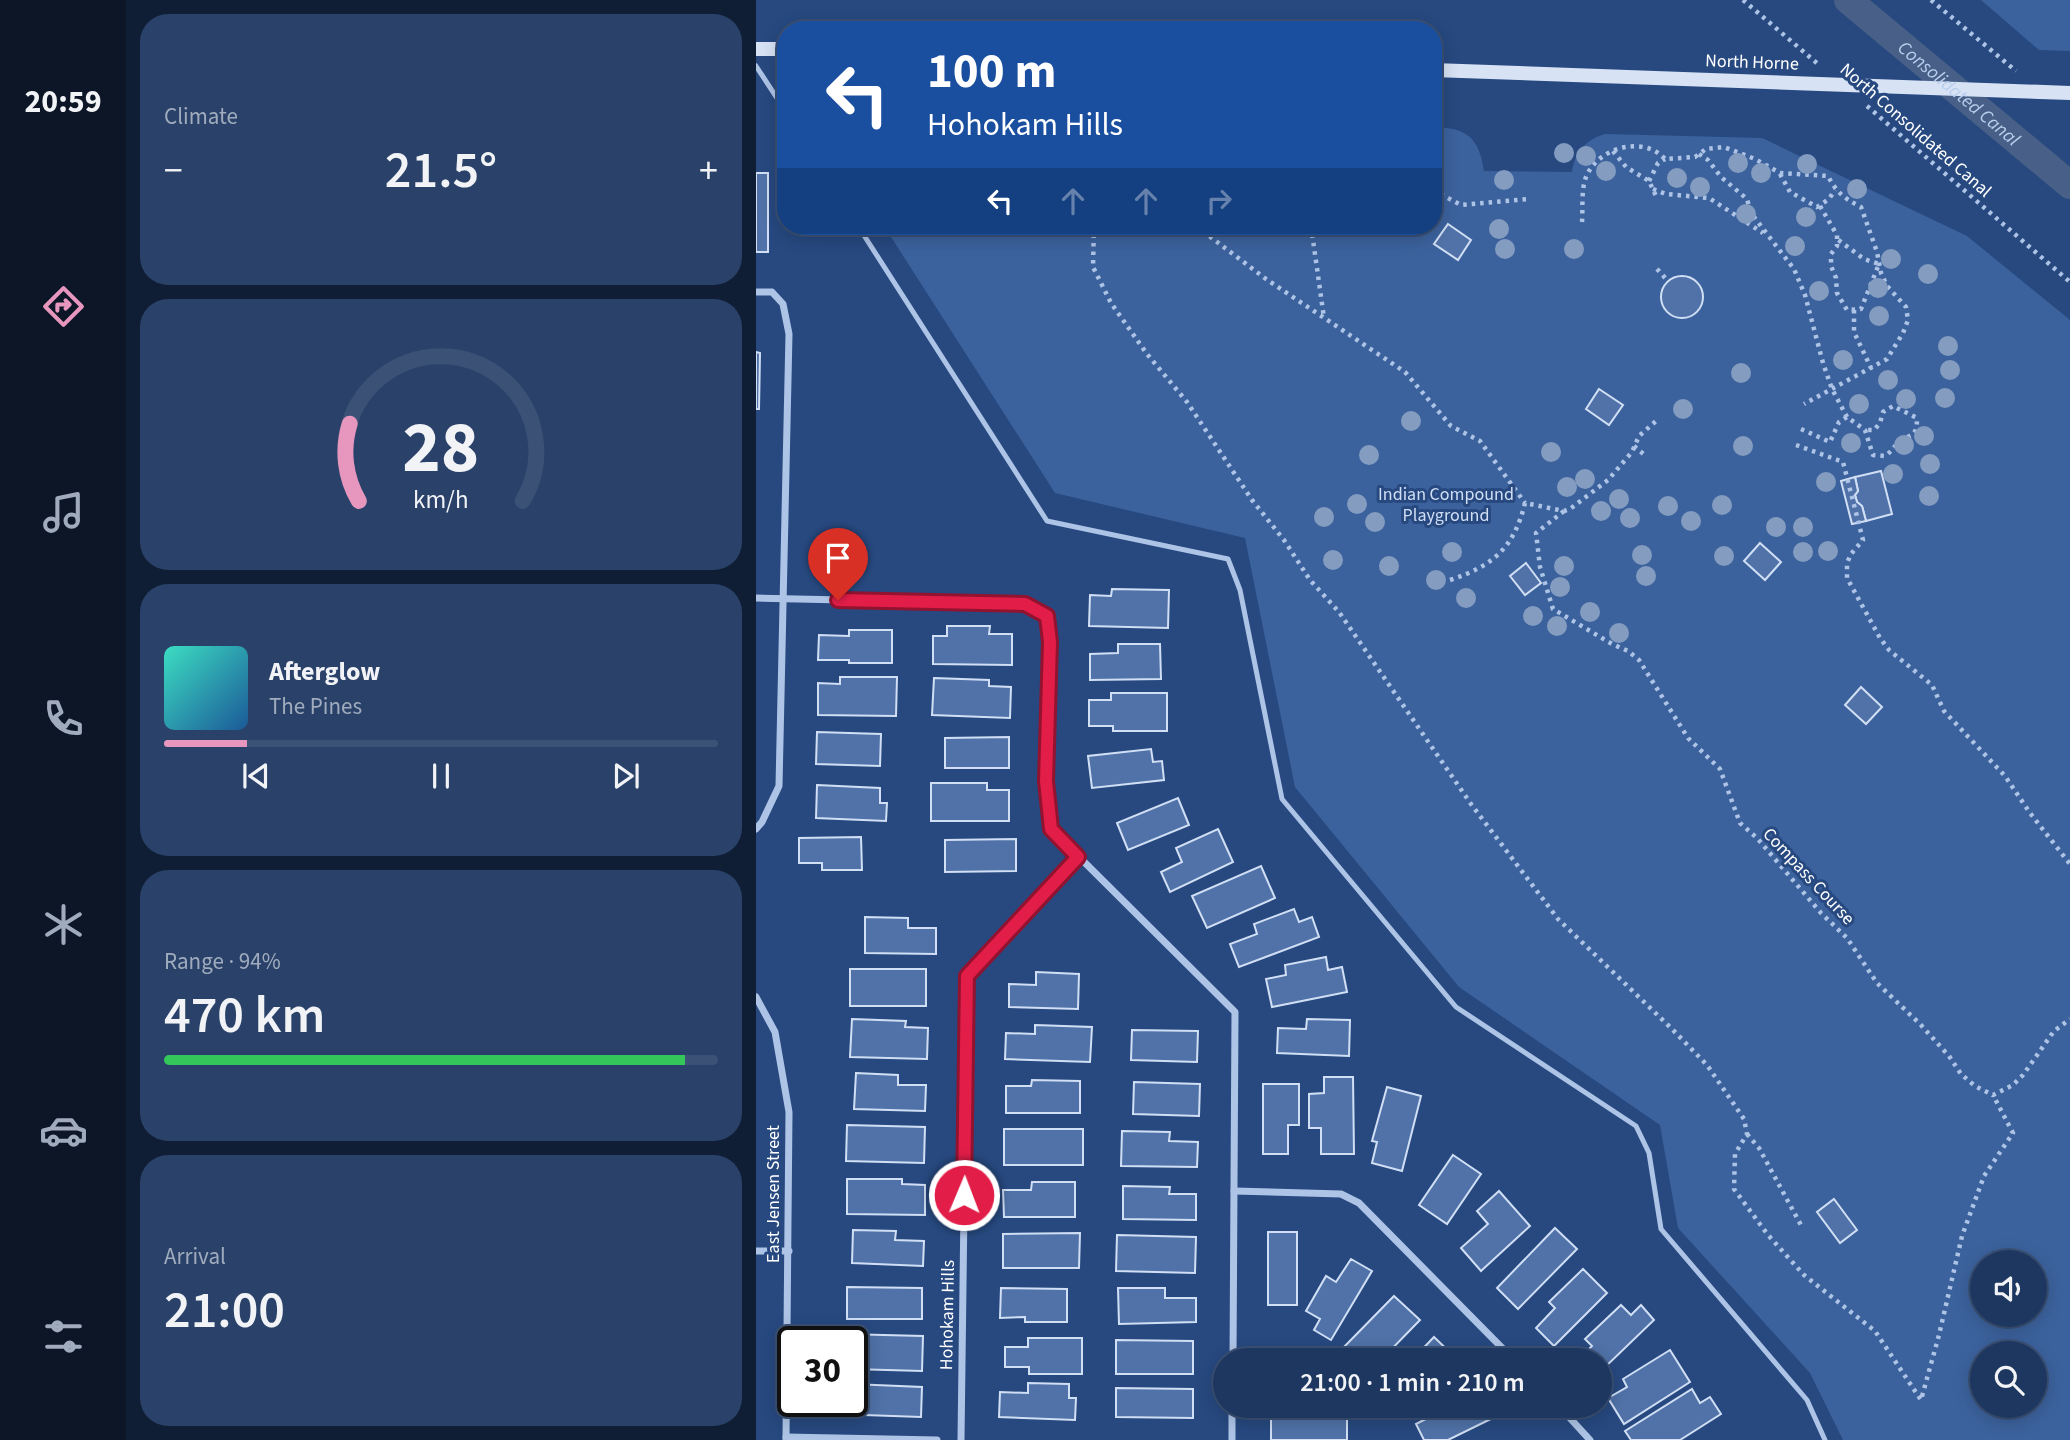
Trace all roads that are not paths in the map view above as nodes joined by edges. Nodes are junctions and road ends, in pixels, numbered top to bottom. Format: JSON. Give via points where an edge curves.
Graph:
{"nodes":[{"id":1,"x":756,"y":48,"type":"edge"},
{"id":2,"x":777,"y":49,"type":"edge"},
{"id":3,"x":756,"y":66,"type":"edge"},
{"id":4,"x":1442,"y":70,"type":"edge"},
{"id":5,"x":2070,"y":93,"type":"edge"},
{"id":6,"x":777,"y":98,"type":"edge"},
{"id":7,"x":864,"y":235,"type":"edge"},
{"id":8,"x":756,"y":292,"type":"edge"},
{"id":9,"x":756,"y":598,"type":"edge"},
{"id":10,"x":784,"y":598,"type":"junction"},
{"id":11,"x":756,"y":829,"type":"edge"},
{"id":12,"x":1078,"y":857,"type":"junction"},
{"id":13,"x":756,"y":996,"type":"edge"},
{"id":14,"x":1234,"y":1191,"type":"junction"},
{"id":15,"x":756,"y":1251,"type":"edge"},
{"id":16,"x":789,"y":1251,"type":"junction"},
{"id":17,"x":1233,"y":1348,"type":"edge"},
{"id":18,"x":1502,"y":1348,"type":"edge"},
{"id":19,"x":1232,"y":1418,"type":"edge"},
{"id":20,"x":1570,"y":1418,"type":"edge"},
{"id":21,"x":786,"y":1439,"type":"edge"},
{"id":22,"x":937,"y":1440,"type":"edge"},
{"id":23,"x":961,"y":1440,"type":"edge"},
{"id":24,"x":1232,"y":1440,"type":"edge"},
{"id":25,"x":1590,"y":1440,"type":"edge"},
{"id":26,"x":1825,"y":1440,"type":"edge"}],
"edges":[{"from":1,"to":2,"type":"street"},
{"from":3,"to":6,"type":"lane"},
{"from":4,"to":5,"type":"street","name":"North Horne"},
{"from":7,"to":26,"type":"lane","via":[[1047,521],[1228,559],[1240,590],[1282,799],[1456,1007],[1636,1126],[1649,1153],[1661,1229],[1807,1400]]},
{"from":8,"to":10,"type":"street","via":[[772,292],[783,304],[789,334]]},
{"from":9,"to":10,"type":"street"},
{"from":10,"to":11,"type":"street","via":[[779,786]]},
{"from":10,"to":12,"type":"street","via":[[1025,604],[1047,616],[1046,781],[1051,829]]},
{"from":12,"to":14,"type":"street","via":[[1235,1012]]},
{"from":12,"to":23,"type":"street","name":"Hohokam Hills","via":[[967,976]]},
{"from":13,"to":16,"type":"street","name":"East Jensen Street","via":[[775,1032],[789,1112]]},
{"from":14,"to":17,"type":"street"},
{"from":14,"to":18,"type":"street","via":[[1341,1194],[1359,1203]]},
{"from":15,"to":16,"type":"street"},
{"from":16,"to":21,"type":"street","name":"East Jensen Street"},
{"from":19,"to":24,"type":"street"},
{"from":20,"to":25,"type":"street"},
{"from":21,"to":22,"type":"street"}]}
